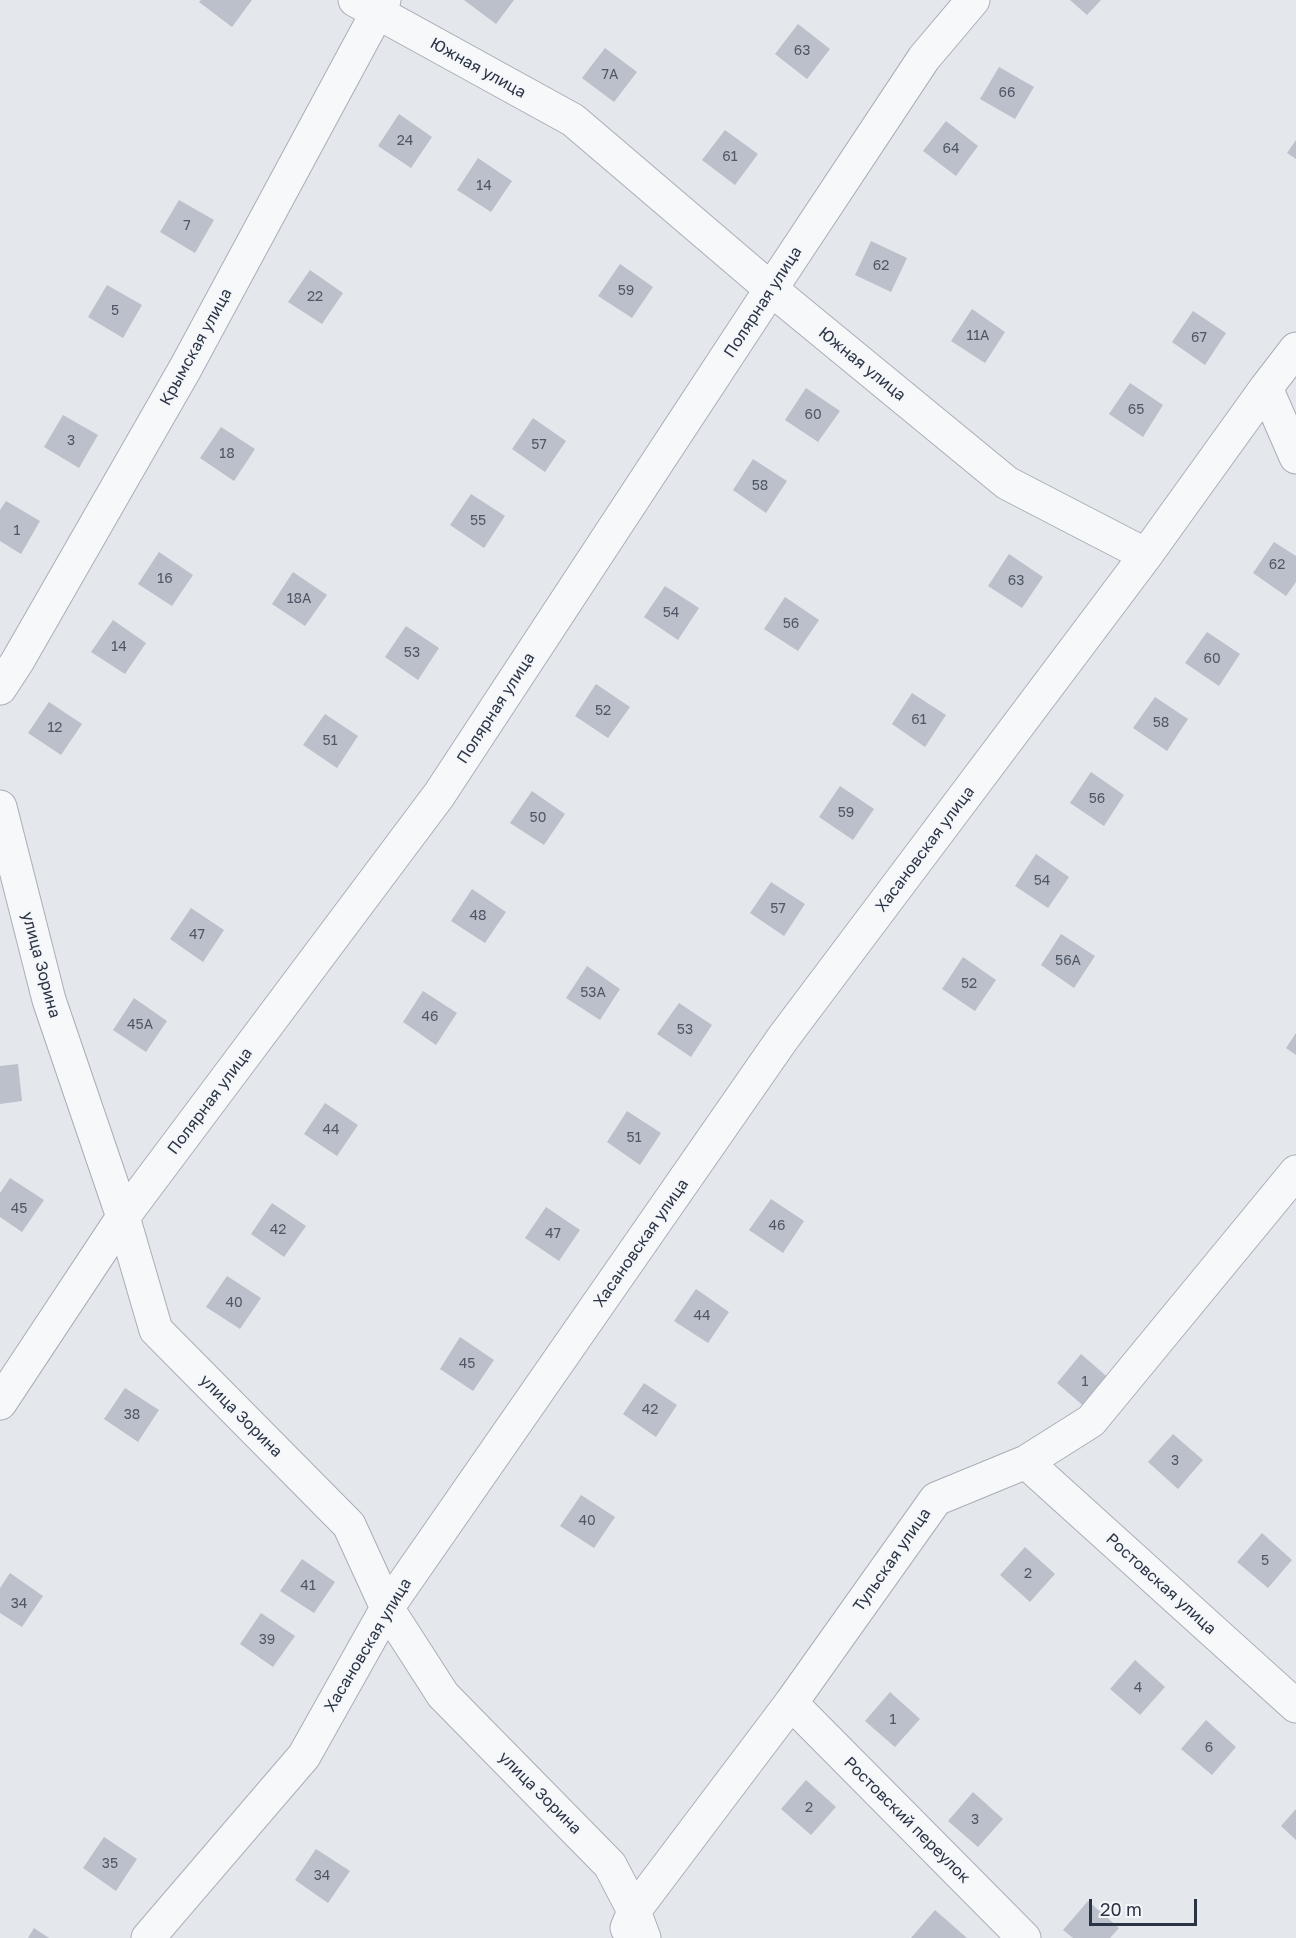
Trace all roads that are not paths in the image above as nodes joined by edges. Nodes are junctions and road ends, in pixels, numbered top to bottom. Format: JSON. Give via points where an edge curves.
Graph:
{"nodes":[{"id":1,"x":973,"y":0,"type":"edge"},
{"id":2,"x":372,"y":4,"type":"edge"},
{"id":3,"x":771,"y":289,"type":"junction"},
{"id":4,"x":1296,"y":349,"type":"edge"},
{"id":5,"x":1266,"y":388,"type":"junction"},
{"id":6,"x":1296,"y":458,"type":"edge"},
{"id":7,"x":1146,"y":555,"type":"junction"},
{"id":8,"x":0,"y":688,"type":"edge"},
{"id":9,"x":0,"y":807,"type":"edge"},
{"id":10,"x":1296,"y":1172,"type":"edge"},
{"id":11,"x":123,"y":1217,"type":"junction"},
{"id":12,"x":0,"y":1403,"type":"edge"},
{"id":13,"x":1026,"y":1462,"type":"junction"},
{"id":14,"x":387,"y":1608,"type":"junction"},
{"id":15,"x":791,"y":1702,"type":"junction"},
{"id":16,"x":1296,"y":1706,"type":"edge"},
{"id":17,"x":633,"y":1929,"type":"edge"},
{"id":18,"x":148,"y":1938,"type":"edge"},
{"id":19,"x":1024,"y":1938,"type":"edge"}],
"edges":[{"from":1,"to":3,"type":"street","name":"Полярная улица","via":[[924,58]]},
{"from":2,"to":3,"type":"street","name":"Южная улица","via":[[573,120]]},
{"from":2,"to":8,"type":"street","name":"Крымская улица","via":[[185,369]]},
{"from":3,"to":7,"type":"street","name":"Южная улица","via":[[1007,483]]},
{"from":3,"to":11,"type":"street","name":"Полярная улица","via":[[439,795]]},
{"from":4,"to":5,"type":"street"},
{"from":5,"to":6,"type":"street"},
{"from":5,"to":7,"type":"street"},
{"from":7,"to":14,"type":"street","name":"Хасановская улица","via":[[783,1038]]},
{"from":9,"to":11,"type":"street","name":"улица Зорина","via":[[50,1000]]},
{"from":10,"to":13,"type":"street","name":"Тульская улица","via":[[1091,1421]]},
{"from":11,"to":12,"type":"street","name":"Полярная улица"},
{"from":11,"to":14,"type":"street","name":"улица Зорина","via":[[156,1330],[349,1525]]},
{"from":13,"to":15,"type":"street","name":"Тульская улица","via":[[936,1499]]},
{"from":13,"to":16,"type":"street","name":"Ростовская улица"},
{"from":14,"to":17,"type":"street","name":"улица Зорина","via":[[442,1695],[610,1865]]},
{"from":14,"to":18,"type":"street","name":"Хасановская улица","via":[[304,1756]]},
{"from":15,"to":17,"type":"street","name":"Тульская улица","via":[[681,1846]]},
{"from":15,"to":19,"type":"street","name":"Ростовский переулок"}]}
